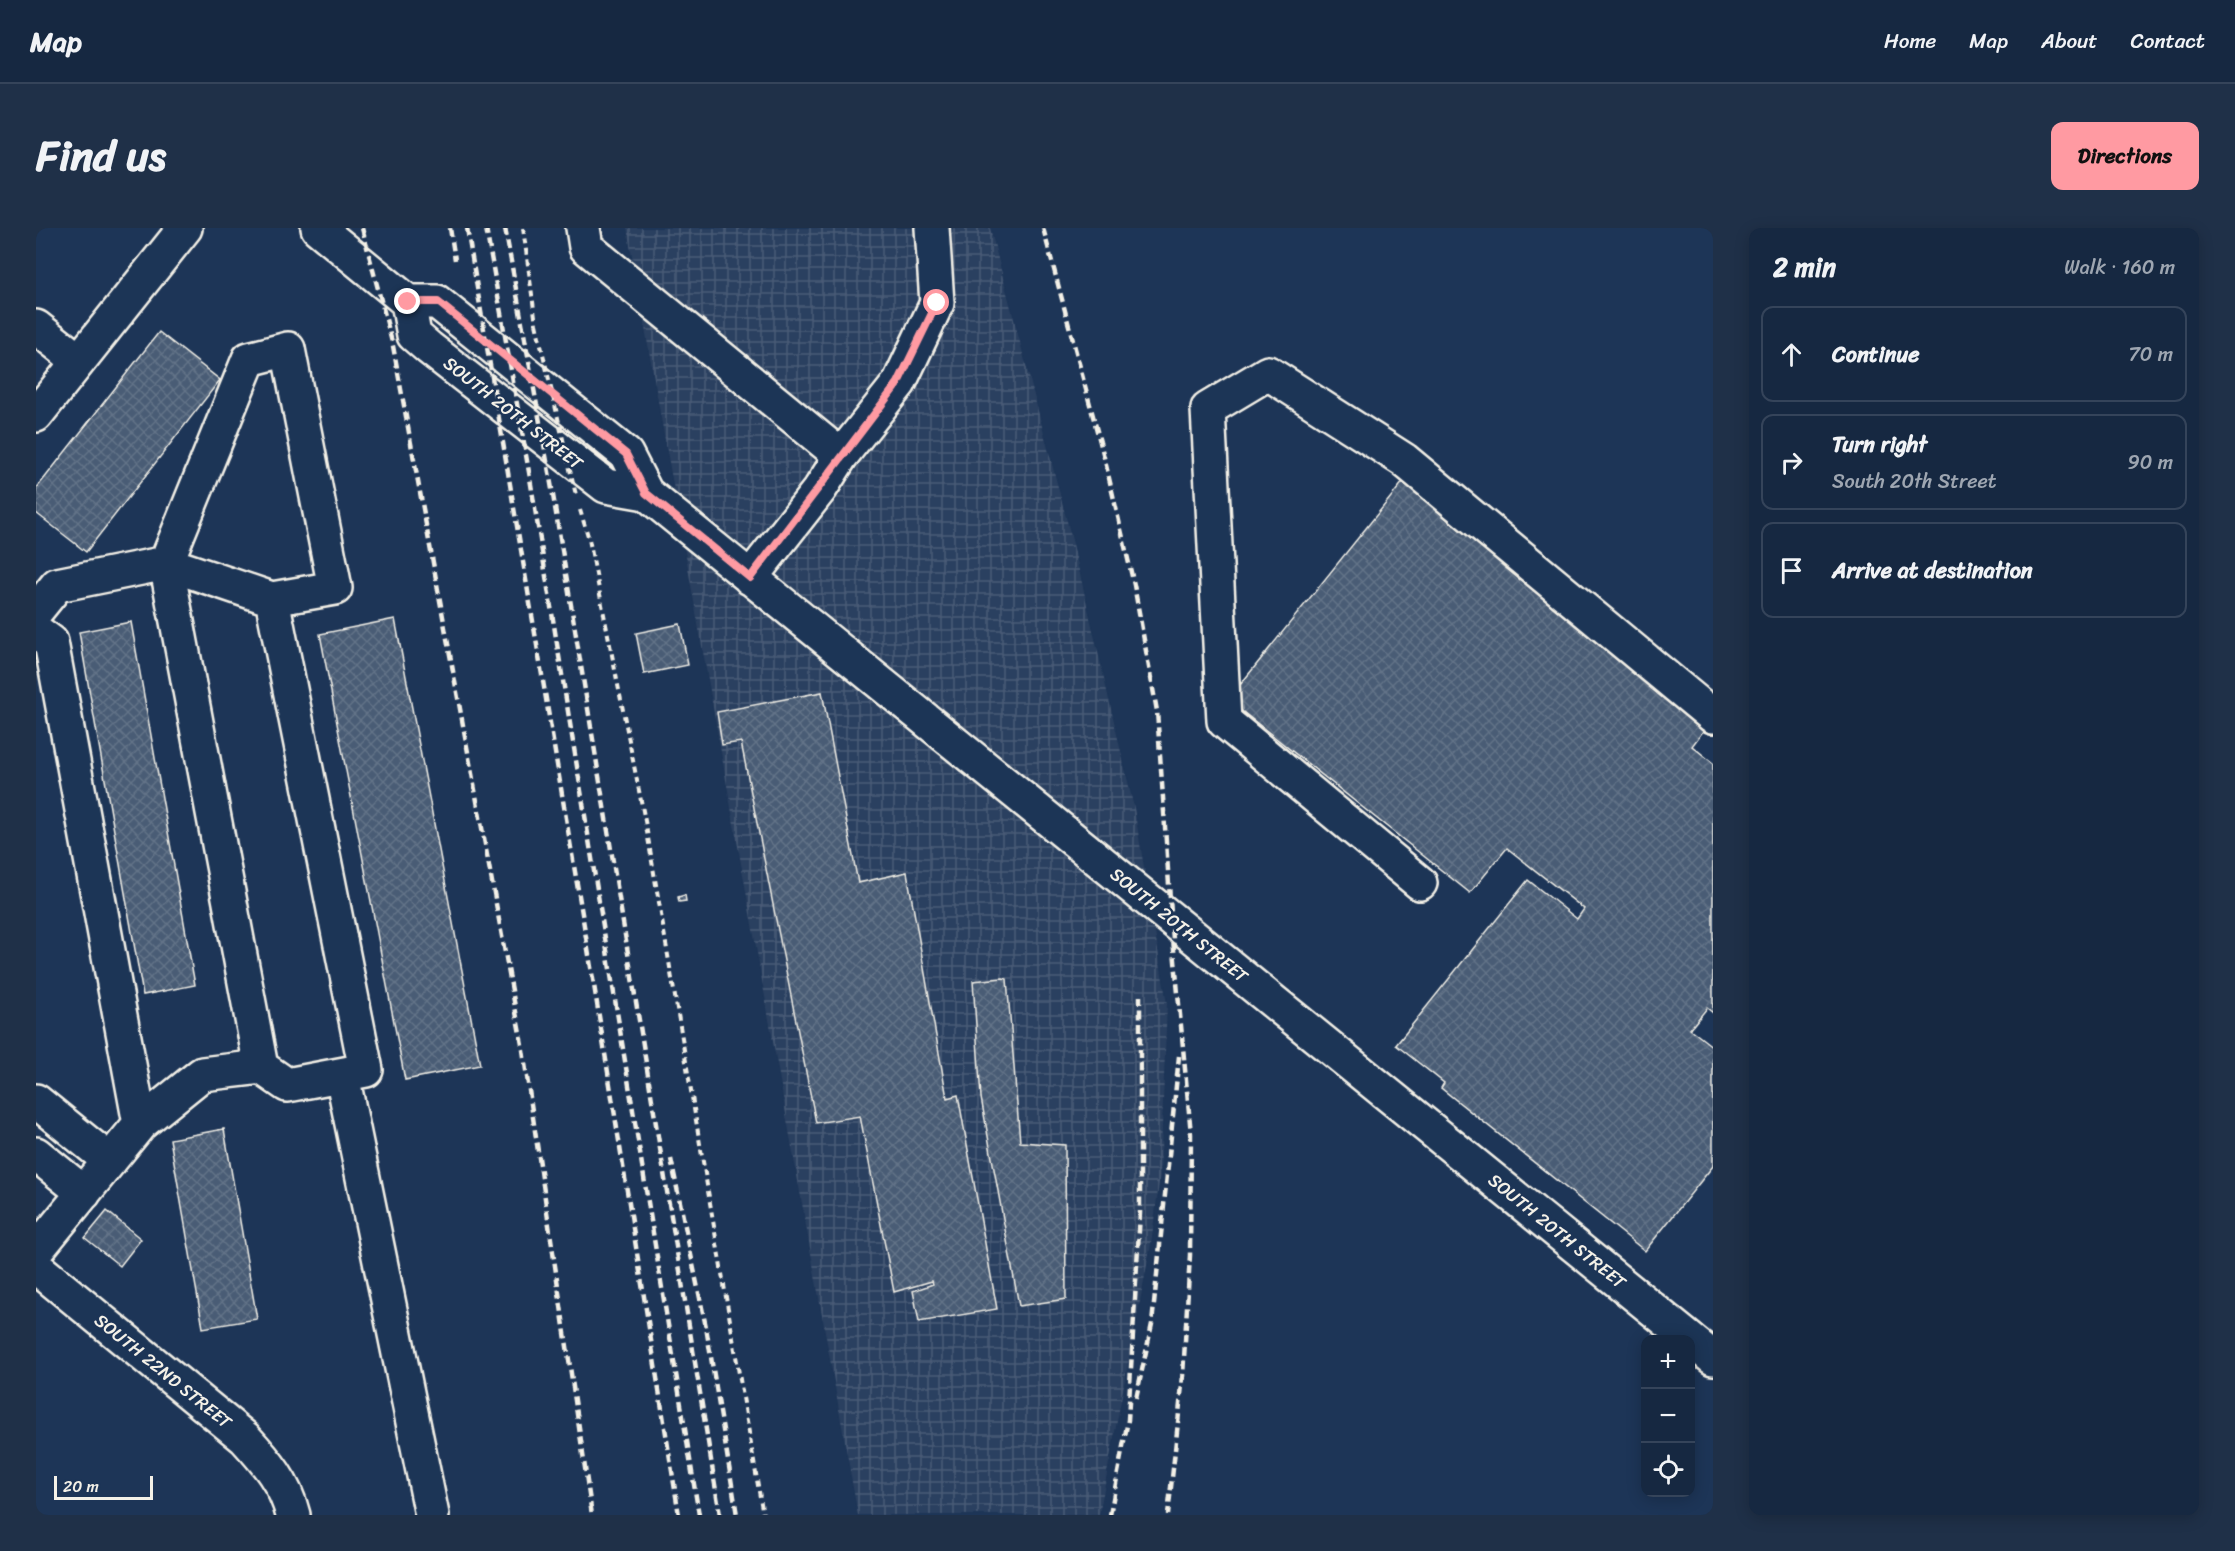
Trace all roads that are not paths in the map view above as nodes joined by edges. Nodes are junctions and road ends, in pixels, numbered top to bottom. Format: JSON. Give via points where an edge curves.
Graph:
{"nodes":[{"id":1,"x":185,"y":228,"type":"edge"},
{"id":2,"x":318,"y":228,"type":"edge"},
{"id":3,"x":583,"y":228,"type":"edge"},
{"id":4,"x":932,"y":228,"type":"edge"},
{"id":5,"x":36,"y":327,"type":"edge"},
{"id":6,"x":79,"y":361,"type":"junction"},
{"id":7,"x":36,"y":415,"type":"edge"},
{"id":8,"x":841,"y":456,"type":"junction"},
{"id":9,"x":166,"y":563,"type":"junction"},
{"id":10,"x":750,"y":578,"type":"junction"},
{"id":11,"x":272,"y":599,"type":"junction"},
{"id":12,"x":36,"y":611,"type":"edge"},
{"id":13,"x":36,"y":631,"type":"edge"},
{"id":14,"x":1713,"y":716,"type":"edge"},
{"id":15,"x":1420,"y":883,"type":"dead end"},
{"id":16,"x":261,"y":1067,"type":"junction"},
{"id":17,"x":342,"y":1075,"type":"junction"},
{"id":18,"x":36,"y":1101,"type":"edge"},
{"id":19,"x":140,"y":1124,"type":"junction"},
{"id":20,"x":36,"y":1154,"type":"edge"},
{"id":21,"x":110,"y":1161,"type":"junction"},
{"id":22,"x":84,"y":1193,"type":"junction"},
{"id":23,"x":36,"y":1251,"type":"edge"},
{"id":24,"x":36,"y":1267,"type":"edge"},
{"id":25,"x":1713,"y":1358,"type":"edge"},
{"id":26,"x":293,"y":1515,"type":"edge"},
{"id":27,"x":432,"y":1515,"type":"edge"}],
"edges":[{"from":1,"to":6,"type":"street"},
{"from":2,"to":10,"type":"street","name":"SOUTH 20TH STREET","via":[[408,302],[414,334],[429,348],[606,486],[646,493]]},
{"from":3,"to":8,"type":"street","via":[[586,247]]},
{"from":4,"to":8,"type":"street","via":[[937,303],[898,383]]},
{"from":5,"to":6,"type":"street"},
{"from":6,"to":7,"type":"street"},
{"from":8,"to":10,"type":"street"},
{"from":9,"to":11,"type":"street"},
{"from":9,"to":11,"type":"street","via":[[249,359],[288,349],[335,588]]},
{"from":9,"to":12,"type":"street","via":[[57,585]]},
{"from":9,"to":16,"type":"street"},
{"from":10,"to":25,"type":"street","name":"SOUTH 20TH STREET"},
{"from":11,"to":17,"type":"street","via":[[366,1070]]},
{"from":13,"to":19,"type":"street","via":[[51,642]]},
{"from":14,"to":15,"type":"street","via":[[1404,460],[1268,373],[1208,409],[1224,721]]},
{"from":16,"to":17,"type":"street","via":[[287,1085]]},
{"from":16,"to":19,"type":"street","via":[[202,1074]]},
{"from":17,"to":27,"type":"street"},
{"from":18,"to":21,"type":"street"},
{"from":19,"to":21,"type":"street"},
{"from":20,"to":22,"type":"street"},
{"from":21,"to":22,"type":"street"},
{"from":22,"to":23,"type":"street"},
{"from":24,"to":26,"type":"street","name":"SOUTH 22ND STREET","via":[[245,1438],[271,1466]]}]}
